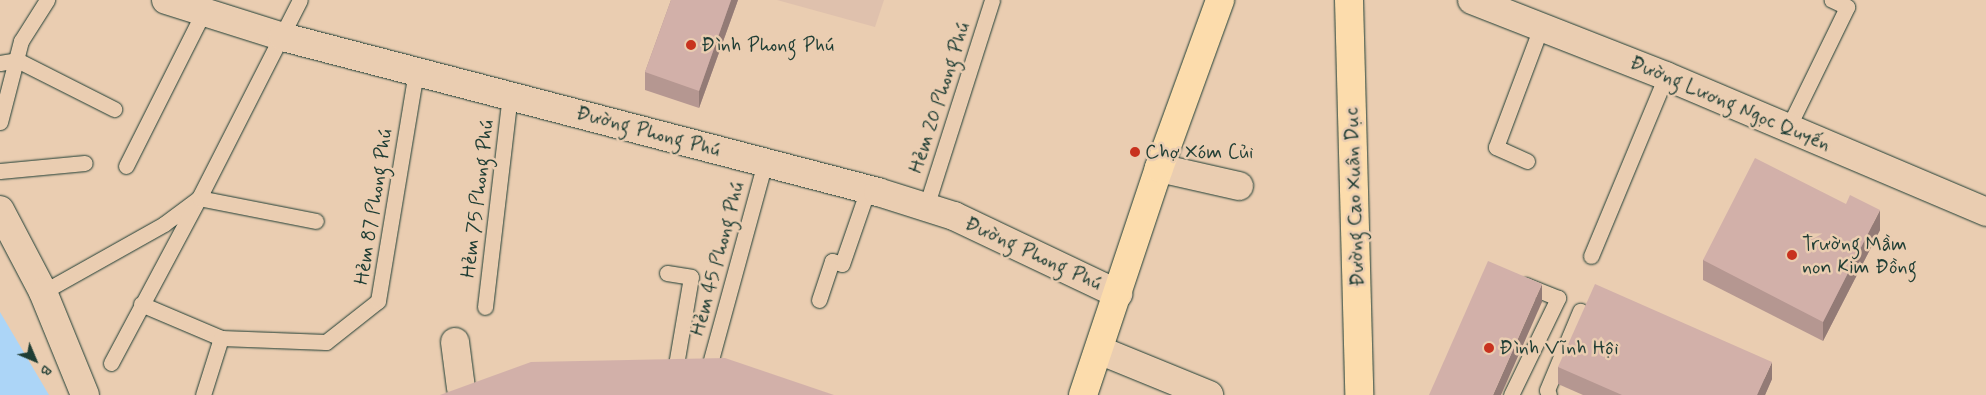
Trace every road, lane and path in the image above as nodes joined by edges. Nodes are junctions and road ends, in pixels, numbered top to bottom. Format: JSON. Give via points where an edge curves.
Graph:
{"nodes":[{"id":1,"x":46,"y":0,"type":"edge"},
{"id":2,"x":166,"y":0,"type":"edge"},
{"id":3,"x":300,"y":0,"type":"edge"},
{"id":4,"x":992,"y":0,"type":"edge"},
{"id":5,"x":1220,"y":0,"type":"edge"},
{"id":6,"x":1349,"y":0,"type":"edge"},
{"id":7,"x":1472,"y":0,"type":"edge"},
{"id":8,"x":1832,"y":0,"type":"edge"},
{"id":9,"x":204,"y":11,"type":"junction"},
{"id":10,"x":1541,"y":27,"type":"junction"},
{"id":11,"x":283,"y":37,"type":"junction"},
{"id":12,"x":17,"y":60,"type":"junction"},
{"id":13,"x":0,"y":63,"type":"edge"},
{"id":14,"x":416,"y":71,"type":"junction"},
{"id":15,"x":1666,"y":76,"type":"junction"},
{"id":16,"x":510,"y":95,"type":"junction"},
{"id":17,"x":114,"y":109,"type":"dead end"},
{"id":18,"x":0,"y":122,"type":"edge"},
{"id":19,"x":1788,"y":128,"type":"junction"},
{"id":20,"x":1526,"y":161,"type":"dead end"},
{"id":21,"x":765,"y":162,"type":"junction"},
{"id":22,"x":84,"y":163,"type":"dead end"},
{"id":23,"x":126,"y":166,"type":"dead end"},
{"id":24,"x":1159,"y":168,"type":"junction"},
{"id":25,"x":0,"y":170,"type":"edge"},
{"id":26,"x":1239,"y":186,"type":"dead end"},
{"id":27,"x":868,"y":189,"type":"junction"},
{"id":28,"x":200,"y":198,"type":"junction"},
{"id":29,"x":926,"y":208,"type":"junction"},
{"id":30,"x":0,"y":210,"type":"edge"},
{"id":31,"x":1986,"y":212,"type":"edge"},
{"id":32,"x":316,"y":221,"type":"dead end"},
{"id":33,"x":1591,"y":256,"type":"dead end"},
{"id":34,"x":667,"y":273,"type":"dead end"},
{"id":35,"x":1513,"y":280,"type":"edge"},
{"id":36,"x":43,"y":292,"type":"junction"},
{"id":37,"x":1118,"y":294,"type":"junction"},
{"id":38,"x":819,"y":300,"type":"dead end"},
{"id":39,"x":141,"y":304,"type":"junction"},
{"id":40,"x":485,"y":308,"type":"dead end"},
{"id":41,"x":1580,"y":311,"type":"dead end"},
{"id":42,"x":221,"y":338,"type":"junction"},
{"id":43,"x":455,"y":342,"type":"dead end"},
{"id":44,"x":1099,"y":350,"type":"junction"},
{"id":45,"x":110,"y":362,"type":"dead end"},
{"id":46,"x":648,"y":364,"type":"edge"},
{"id":47,"x":676,"y":365,"type":"junction"},
{"id":48,"x":709,"y":367,"type":"junction"},
{"id":49,"x":736,"y":372,"type":"edge"},
{"id":50,"x":489,"y":381,"type":"edge"},
{"id":51,"x":450,"y":391,"type":"edge"},
{"id":52,"x":85,"y":395,"type":"edge"},
{"id":53,"x":203,"y":395,"type":"edge"},
{"id":54,"x":1083,"y":395,"type":"edge"},
{"id":55,"x":1209,"y":395,"type":"edge"},
{"id":56,"x":1359,"y":395,"type":"edge"},
{"id":57,"x":1511,"y":395,"type":"edge"},
{"id":58,"x":1549,"y":395,"type":"edge"}],
"edges":[{"from":1,"to":12,"type":"lane","via":[[21,41]]},
{"from":2,"to":9,"type":"street","name":"Đường Phong Phú"},
{"from":3,"to":11,"type":"lane"},
{"from":4,"to":29,"type":"lane","name":"Hẻm 20 Phong Phú"},
{"from":5,"to":24,"type":"main road"},
{"from":6,"to":56,"type":"main road","name":"Đường Cao Xuân Dục"},
{"from":7,"to":10,"type":"street","name":"Đường Lương Ngọc Quyến"},
{"from":8,"to":19,"type":"lane","via":[[1847,7]]},
{"from":9,"to":11,"type":"street","name":"Đường Phong Phú"},
{"from":9,"to":23,"type":"lane"},
{"from":10,"to":15,"type":"street","name":"Đường Lương Ngọc Quyến"},
{"from":10,"to":20,"type":"lane","via":[[1496,147]]},
{"from":11,"to":14,"type":"street","name":"Đường Phong Phú"},
{"from":11,"to":28,"type":"lane"},
{"from":12,"to":13,"type":"lane"},
{"from":12,"to":17,"type":"lane"},
{"from":12,"to":18,"type":"lane"},
{"from":14,"to":16,"type":"street","name":"Đường Phong Phú"},
{"from":14,"to":42,"type":"lane","name":"Hẻm 87 Phong Phú","via":[[378,301],[326,342]]},
{"from":15,"to":19,"type":"street","name":"Đường Lương Ngọc Quyến"},
{"from":15,"to":33,"type":"lane"},
{"from":16,"to":21,"type":"street","name":"Đường Phong Phú"},
{"from":16,"to":40,"type":"lane","name":"Hẻm 75 Phong Phú"},
{"from":19,"to":31,"type":"street","name":"Đường Lương Ngọc Quyến"},
{"from":21,"to":27,"type":"street","name":"Đường Phong Phú"},
{"from":21,"to":48,"type":"lane","name":"Hẻm 45 Phong Phú"},
{"from":22,"to":25,"type":"lane"},
{"from":24,"to":26,"type":"street"},
{"from":24,"to":37,"type":"main road"},
{"from":27,"to":29,"type":"street","name":"Đường Phong Phú"},
{"from":27,"to":38,"type":"lane","via":[[842,264],[832,261]]},
{"from":28,"to":32,"type":"lane"},
{"from":28,"to":36,"type":"lane","via":[[164,224]]},
{"from":28,"to":39,"type":"lane"},
{"from":29,"to":37,"type":"street","name":"Đường Phong Phú","via":[[954,216]]},
{"from":30,"to":36,"type":"street"},
{"from":34,"to":47,"type":"lane","via":[[691,277]]},
{"from":35,"to":57,"type":"lane","via":[[1558,298]]},
{"from":36,"to":52,"type":"street"},
{"from":37,"to":44,"type":"main road"},
{"from":39,"to":42,"type":"lane","name":"Hẻm 87 Phong Phú"},
{"from":39,"to":45,"type":"lane"},
{"from":41,"to":58,"type":"lane","via":[[1547,390]]},
{"from":42,"to":53,"type":"lane"},
{"from":43,"to":51,"type":"street"},
{"from":44,"to":54,"type":"main road"},
{"from":44,"to":55,"type":"street"},
{"from":46,"to":47,"type":"street"},
{"from":47,"to":48,"type":"street"},
{"from":48,"to":49,"type":"street"},
{"from":50,"to":51,"type":"street"}]}
